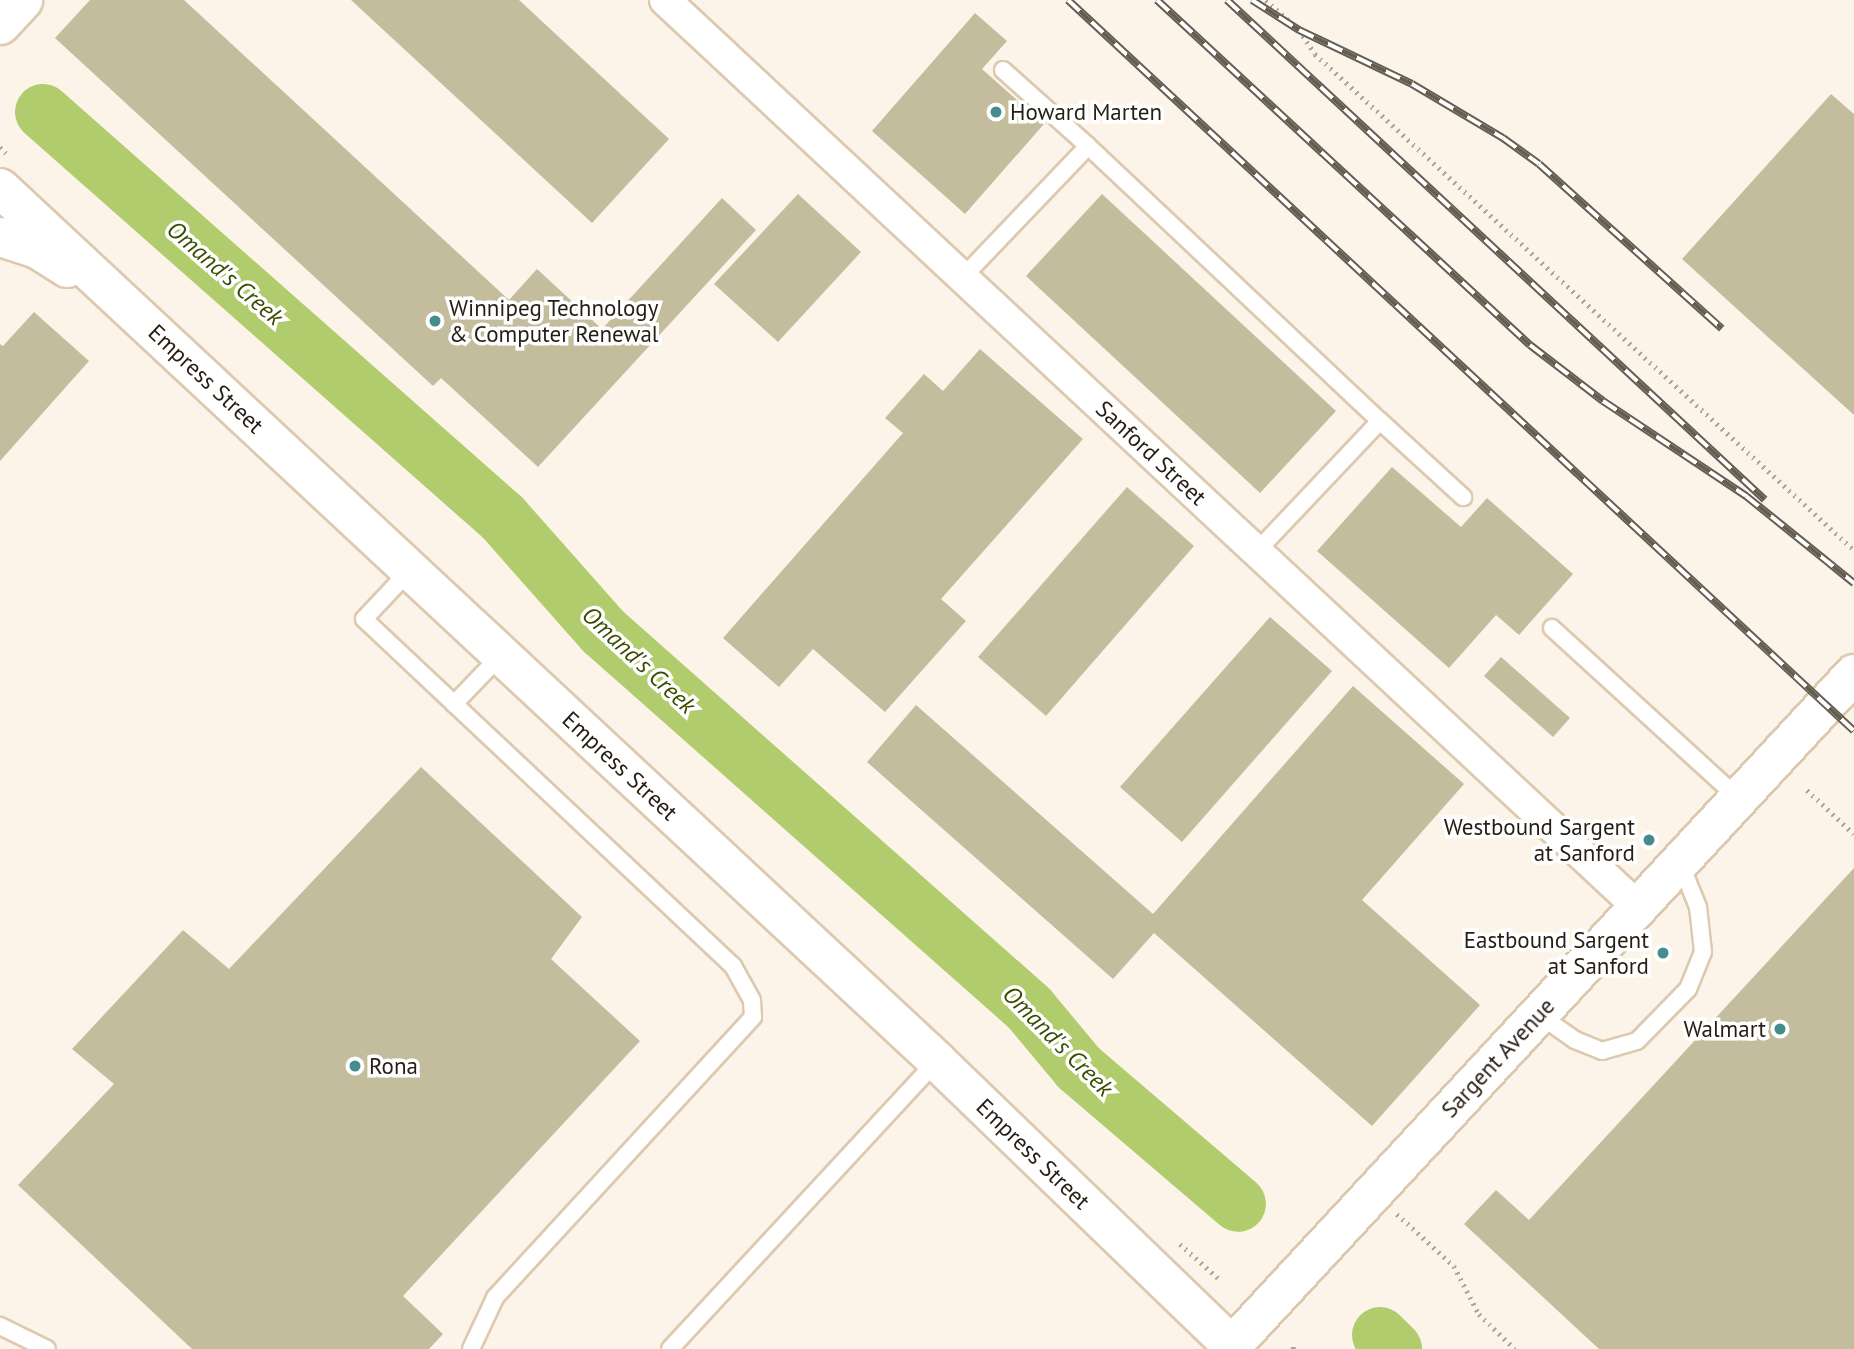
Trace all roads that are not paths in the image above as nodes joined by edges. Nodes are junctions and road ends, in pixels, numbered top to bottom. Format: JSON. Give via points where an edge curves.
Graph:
{"nodes":[{"id":1,"x":23,"y":0,"type":"edge"},
{"id":2,"x":665,"y":0,"type":"edge"},
{"id":3,"x":0,"y":25,"type":"edge"},
{"id":4,"x":1003,"y":70,"type":"dead end"},
{"id":5,"x":1088,"y":146,"type":"junction"},
{"id":6,"x":0,"y":188,"type":"edge"},
{"id":7,"x":0,"y":237,"type":"edge"},
{"id":8,"x":963,"y":277,"type":"junction"},
{"id":9,"x":128,"y":306,"type":"junction"},
{"id":10,"x":1380,"y":421,"type":"junction"},
{"id":11,"x":1463,"y":497,"type":"dead end"},
{"id":12,"x":1257,"y":551,"type":"junction"},
{"id":13,"x":410,"y":570,"type":"junction"},
{"id":14,"x":1552,"y":628,"type":"dead end"},
{"id":15,"x":501,"y":654,"type":"junction"},
{"id":16,"x":1854,"y":674,"type":"edge"},
{"id":17,"x":454,"y":704,"type":"junction"},
{"id":18,"x":1738,"y":798,"type":"junction"},
{"id":19,"x":1679,"y":861,"type":"junction"},
{"id":20,"x":1637,"y":906,"type":"junction"},
{"id":21,"x":1538,"y":1014,"type":"junction"},
{"id":22,"x":937,"y":1061,"type":"junction"},
{"id":23,"x":0,"y":1326,"type":"edge"},
{"id":24,"x":27,"y":1336,"type":"junction"},
{"id":25,"x":1232,"y":1348,"type":"edge"},
{"id":26,"x":15,"y":1349,"type":"edge"},
{"id":27,"x":47,"y":1349,"type":"edge"},
{"id":28,"x":471,"y":1349,"type":"edge"},
{"id":29,"x":670,"y":1349,"type":"edge"}],
"edges":[{"from":1,"to":3,"type":"street"},
{"from":2,"to":8,"type":"street","name":"Sanford Street"},
{"from":4,"to":5,"type":"lane"},
{"from":5,"to":8,"type":"lane"},
{"from":5,"to":10,"type":"lane"},
{"from":6,"to":9,"type":"main road","name":"Empress Street"},
{"from":7,"to":9,"type":"main road","via":[[37,249]]},
{"from":8,"to":12,"type":"street","name":"Sanford Street"},
{"from":9,"to":13,"type":"main road","name":"Empress Street"},
{"from":10,"to":11,"type":"lane"},
{"from":10,"to":12,"type":"lane"},
{"from":12,"to":20,"type":"street","name":"Sanford Street"},
{"from":13,"to":15,"type":"main road","name":"Empress Street"},
{"from":13,"to":17,"type":"lane","via":[[364,619]]},
{"from":14,"to":18,"type":"lane"},
{"from":15,"to":17,"type":"lane"},
{"from":15,"to":22,"type":"main road","name":"Empress Street"},
{"from":16,"to":18,"type":"main road","name":"Sargent Avenue"},
{"from":17,"to":28,"type":"lane","via":[[733,966],[752,1000],[753,1017],[495,1298]]},
{"from":18,"to":19,"type":"main road","name":"Sargent Avenue"},
{"from":19,"to":20,"type":"main road","name":"Sargent Avenue"},
{"from":19,"to":21,"type":"lane","via":[[1698,907],[1703,952],[1688,989],[1637,1041],[1602,1051],[1574,1040]]},
{"from":20,"to":21,"type":"main road","name":"Sargent Avenue"},
{"from":21,"to":25,"type":"main road","name":"Sargent Avenue"},
{"from":22,"to":25,"type":"main road","name":"Empress Street"},
{"from":22,"to":29,"type":"lane"},
{"from":23,"to":24,"type":"lane"},
{"from":24,"to":26,"type":"lane"},
{"from":24,"to":27,"type":"lane"}]}
